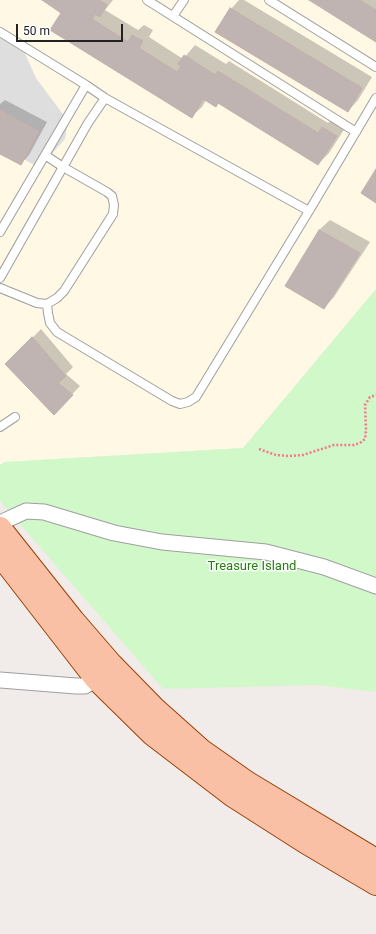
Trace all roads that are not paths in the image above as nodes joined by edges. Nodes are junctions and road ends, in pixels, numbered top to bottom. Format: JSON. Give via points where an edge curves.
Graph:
{"nodes":[{"id":1,"x":147,"y":0,"type":"edge"},
{"id":2,"x":184,"y":0,"type":"edge"},
{"id":3,"x":269,"y":0,"type":"edge"},
{"id":4,"x":173,"y":16,"type":"junction"},
{"id":5,"x":0,"y":32,"type":"edge"},
{"id":6,"x":376,"y":67,"type":"edge"},
{"id":7,"x":86,"y":85,"type":"junction"},
{"id":8,"x":105,"y":98,"type":"junction"},
{"id":9,"x":376,"y":98,"type":"edge"},
{"id":10,"x":356,"y":132,"type":"junction"},
{"id":11,"x":45,"y":155,"type":"junction"},
{"id":12,"x":63,"y":167,"type":"junction"},
{"id":13,"x":309,"y":211,"type":"junction"},
{"id":14,"x":0,"y":232,"type":"edge"},
{"id":15,"x":0,"y":278,"type":"edge"},
{"id":16,"x":0,"y":288,"type":"edge"},
{"id":17,"x":47,"y":304,"type":"junction"},
{"id":18,"x":15,"y":417,"type":"dead end"},
{"id":19,"x":0,"y":427,"type":"edge"},
{"id":20,"x":0,"y":523,"type":"edge"},
{"id":21,"x":0,"y":528,"type":"edge"},
{"id":22,"x":0,"y":555,"type":"edge"},
{"id":23,"x":376,"y":586,"type":"edge"},
{"id":24,"x":96,"y":679,"type":"junction"},
{"id":25,"x":0,"y":680,"type":"edge"},
{"id":26,"x":376,"y":860,"type":"edge"},
{"id":27,"x":376,"y":884,"type":"edge"}],
"edges":[{"from":1,"to":4,"type":"lane"},
{"from":2,"to":4,"type":"lane"},
{"from":3,"to":6,"type":"lane"},
{"from":4,"to":10,"type":"lane"},
{"from":5,"to":7,"type":"lane"},
{"from":7,"to":8,"type":"lane"},
{"from":7,"to":11,"type":"lane"},
{"from":8,"to":12,"type":"lane"},
{"from":8,"to":13,"type":"lane"},
{"from":9,"to":10,"type":"lane"},
{"from":10,"to":13,"type":"lane"},
{"from":11,"to":12,"type":"lane"},
{"from":11,"to":14,"type":"lane"},
{"from":12,"to":15,"type":"lane"},
{"from":12,"to":17,"type":"lane","via":[[112,196],[113,214],[64,291]]},
{"from":13,"to":17,"type":"lane","via":[[196,397],[188,402],[180,404],[172,401],[57,332],[50,323]]},
{"from":16,"to":17,"type":"lane","via":[[37,303]]},
{"from":18,"to":19,"type":"lane"},
{"from":20,"to":23,"type":"street","via":[[26,511],[44,512],[114,533],[162,542],[266,552],[324,567]]},
{"from":21,"to":26,"type":"main road","via":[[111,664],[154,708],[201,750],[248,783]]},
{"from":22,"to":24,"type":"main road"},
{"from":24,"to":25,"type":"street","via":[[85,686]]},
{"from":24,"to":27,"type":"main road","via":[[152,734],[233,796]]}]}
